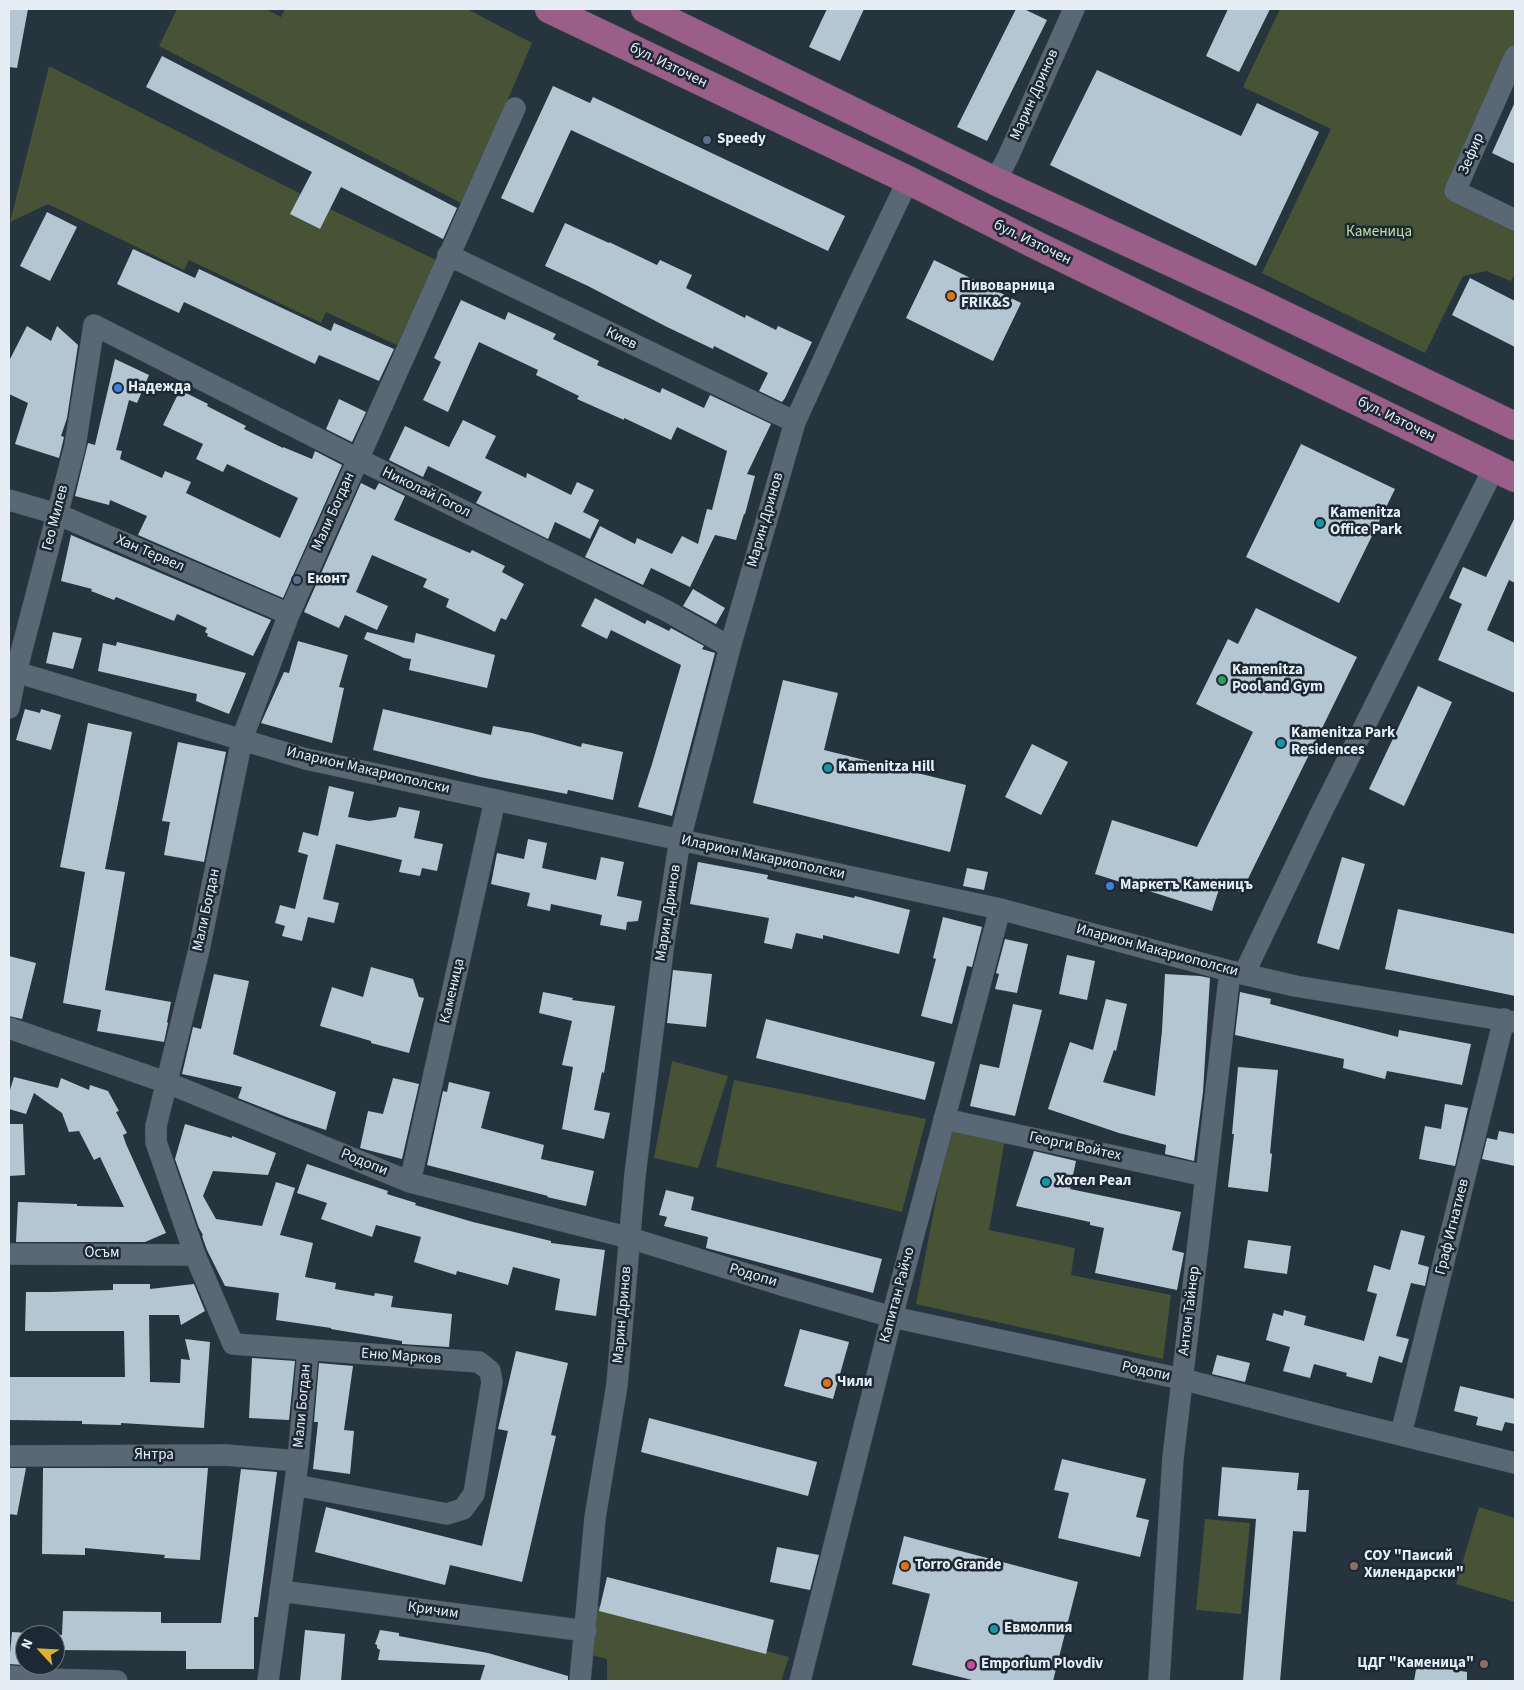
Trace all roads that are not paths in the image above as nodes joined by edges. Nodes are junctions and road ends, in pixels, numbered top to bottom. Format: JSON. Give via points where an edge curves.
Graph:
{"nodes":[{"id":1,"x":549,"y":9,"type":"edge"},
{"id":2,"x":645,"y":9,"type":"edge"},
{"id":3,"x":1074,"y":9,"type":"edge"},
{"id":4,"x":1515,"y":56,"type":"edge"},
{"id":5,"x":515,"y":108,"type":"dead end"},
{"id":6,"x":908,"y":180,"type":"junction"},
{"id":7,"x":995,"y":182,"type":"junction"},
{"id":8,"x":1515,"y":220,"type":"edge"},
{"id":9,"x":448,"y":255,"type":"junction"},
{"id":10,"x":94,"y":325,"type":"joint"},
{"id":11,"x":795,"y":422,"type":"junction"},
{"id":12,"x":1515,"y":426,"type":"edge"},
{"id":13,"x":358,"y":460,"type":"junction"},
{"id":14,"x":1505,"y":473,"type":"edge"},
{"id":15,"x":9,"y":500,"type":"edge"},
{"id":16,"x":57,"y":514,"type":"junction"},
{"id":17,"x":289,"y":614,"type":"junction"},
{"id":18,"x":730,"y":647,"type":"junction"},
{"id":19,"x":16,"y":672,"type":"junction"},
{"id":20,"x":9,"y":708,"type":"edge"},
{"id":21,"x":242,"y":739,"type":"junction"},
{"id":22,"x":495,"y":800,"type":"junction"},
{"id":23,"x":680,"y":839,"type":"junction"},
{"id":24,"x":1000,"y":910,"type":"junction"},
{"id":25,"x":1237,"y":973,"type":"junction"},
{"id":26,"x":1510,"y":1021,"type":"edge"},
{"id":27,"x":9,"y":1028,"type":"edge"},
{"id":28,"x":168,"y":1083,"type":"junction"},
{"id":29,"x":944,"y":1119,"type":"junction"},
{"id":30,"x":1206,"y":1176,"type":"junction"},
{"id":31,"x":410,"y":1182,"type":"junction"},
{"id":32,"x":630,"y":1238,"type":"junction"},
{"id":33,"x":9,"y":1254,"type":"edge"},
{"id":34,"x":195,"y":1255,"type":"junction"},
{"id":35,"x":892,"y":1317,"type":"junction"},
{"id":36,"x":308,"y":1351,"type":"junction"},
{"id":37,"x":1182,"y":1379,"type":"junction"},
{"id":38,"x":1401,"y":1434,"type":"junction"},
{"id":39,"x":9,"y":1456,"type":"edge"},
{"id":40,"x":298,"y":1461,"type":"junction"},
{"id":41,"x":1515,"y":1463,"type":"edge"},
{"id":42,"x":295,"y":1485,"type":"junction"},
{"id":43,"x":280,"y":1590,"type":"junction"},
{"id":44,"x":586,"y":1631,"type":"junction"},
{"id":45,"x":9,"y":1676,"type":"edge"},
{"id":46,"x":46,"y":1680,"type":"edge"},
{"id":47,"x":117,"y":1681,"type":"edge"},
{"id":48,"x":268,"y":1681,"type":"edge"},
{"id":49,"x":580,"y":1681,"type":"edge"},
{"id":50,"x":800,"y":1681,"type":"edge"},
{"id":51,"x":1159,"y":1681,"type":"edge"}],
"edges":[{"from":1,"to":6,"type":"main road","name":"бул. Източен"},
{"from":2,"to":7,"type":"main road"},
{"from":3,"to":7,"type":"street","name":"Марин Дринов"},
{"from":4,"to":8,"type":"street","name":"Зефир","via":[[1456,191]]},
{"from":5,"to":9,"type":"street","name":"Мали Богдан"},
{"from":6,"to":11,"type":"street","name":"Марин Дринов"},
{"from":6,"to":14,"type":"main road","name":"бул. Източен"},
{"from":7,"to":12,"type":"main road","via":[[1259,303]]},
{"from":9,"to":11,"type":"street","name":"Киев"},
{"from":9,"to":13,"type":"street","name":"Мали Богдан"},
{"from":10,"to":13,"type":"street","name":"Николай Гогол"},
{"from":10,"to":16,"type":"street","name":"Гео Милев","via":[[75,446]]},
{"from":11,"to":18,"type":"street","name":"Марин Дринов"},
{"from":13,"to":17,"type":"street","name":"Мали Богдан"},
{"from":13,"to":18,"type":"street","name":"Николай Гогол","via":[[668,611]]},
{"from":14,"to":25,"type":"street","name":"Антон Тайнер"},
{"from":15,"to":16,"type":"street","name":"Хан Тервел"},
{"from":16,"to":17,"type":"street","name":"Хан Тервел"},
{"from":16,"to":19,"type":"street","name":"Гео Милев"},
{"from":17,"to":21,"type":"street","name":"Мали Богдан"},
{"from":18,"to":23,"type":"street","name":"Марин Дринов"},
{"from":19,"to":20,"type":"street","name":"Гео Милев"},
{"from":19,"to":21,"type":"street","name":"Иларион Макариополски"},
{"from":21,"to":22,"type":"street","name":"Иларион Макариополски","via":[[306,759]]},
{"from":21,"to":28,"type":"street","name":"Мали Богдан"},
{"from":22,"to":23,"type":"street","name":"Иларион Макариополски"},
{"from":22,"to":31,"type":"street","name":"Каменица"},
{"from":23,"to":24,"type":"street","name":"Иларион Макариополски"},
{"from":23,"to":32,"type":"street","name":"Марин Дринов","via":[[664,942]]},
{"from":24,"to":25,"type":"street","name":"Иларион Макариополски"},
{"from":24,"to":29,"type":"street","name":"Капитан Райчо"},
{"from":25,"to":26,"type":"street","name":"Иларион Макариополски","via":[[1295,986]]},
{"from":25,"to":30,"type":"street","name":"Антон Тайнер"},
{"from":26,"to":38,"type":"street","name":"Граф Игнатиев"},
{"from":27,"to":28,"type":"street","name":"Родопи"},
{"from":28,"to":31,"type":"street","name":"Родопи"},
{"from":28,"to":34,"type":"street","name":"Мали Богдан","via":[[156,1126],[156,1142]]},
{"from":29,"to":30,"type":"street","name":"Георги Войтех"},
{"from":29,"to":35,"type":"street","name":"Капитан Райчо"},
{"from":30,"to":37,"type":"street","name":"Антон Тайнер"},
{"from":31,"to":32,"type":"street","name":"Родопи"},
{"from":32,"to":35,"type":"street","name":"Родопи"},
{"from":32,"to":44,"type":"street","name":"Марин Дринов","via":[[617,1385],[595,1518]]},
{"from":33,"to":34,"type":"street","name":"Осъм"},
{"from":34,"to":36,"type":"street","name":"Мали Богдан","via":[[233,1344]]},
{"from":35,"to":37,"type":"street","name":"Родопи"},
{"from":35,"to":50,"type":"street","name":"Капитан Райчо"},
{"from":36,"to":40,"type":"street","name":"Мали Богдан"},
{"from":36,"to":42,"type":"street","name":"Еню Марков","via":[[480,1362],[490,1371],[492,1382],[474,1494],[463,1509],[446,1514]]},
{"from":37,"to":38,"type":"street","name":"Родопи"},
{"from":37,"to":51,"type":"street","name":"Антон Тайнер","via":[[1173,1458]]},
{"from":38,"to":41,"type":"street","name":"Родопи"},
{"from":39,"to":40,"type":"street","name":"Янтра","via":[[225,1455]]},
{"from":40,"to":42,"type":"street","name":"Мали Богдан"},
{"from":42,"to":43,"type":"street","name":"Мали Богдан"},
{"from":43,"to":44,"type":"street","name":"Кричим"},
{"from":43,"to":48,"type":"street","name":"Мали Богдан"},
{"from":44,"to":49,"type":"street","name":"Марин Дринов"},
{"from":45,"to":46,"type":"street"},
{"from":46,"to":47,"type":"street"}]}
